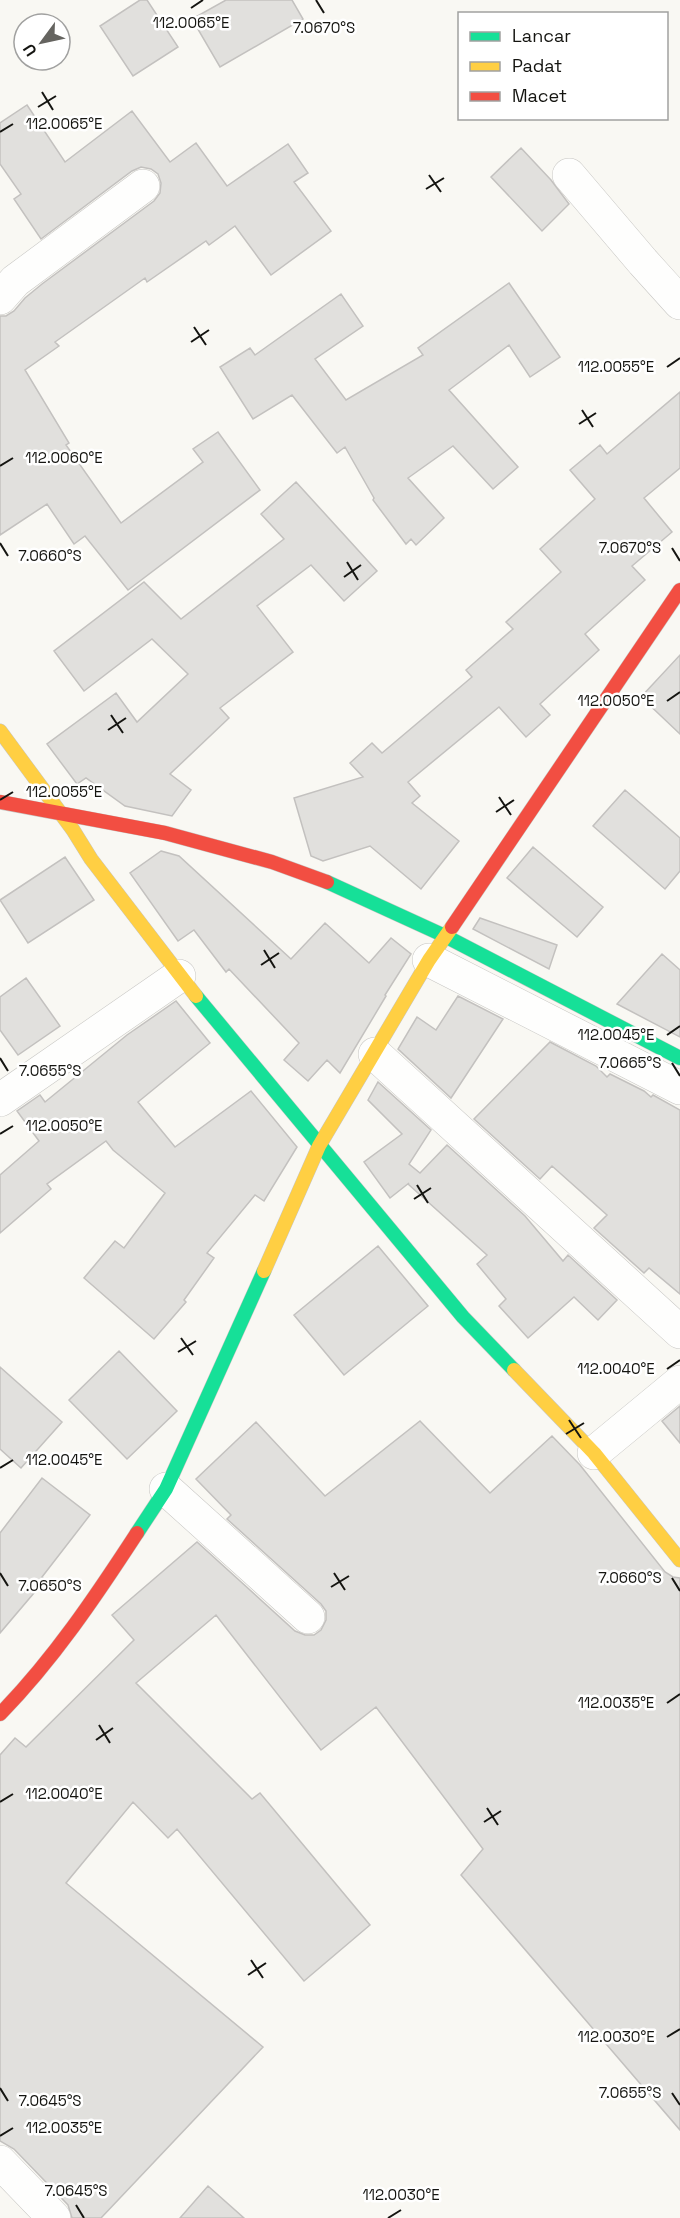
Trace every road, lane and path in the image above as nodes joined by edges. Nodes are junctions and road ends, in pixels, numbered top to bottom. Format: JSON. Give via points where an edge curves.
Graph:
{"nodes":[{"id":1,"x":569,"y":175,"type":"dead end"},
{"id":2,"x":143,"y":186,"type":"dead end"},
{"id":3,"x":0,"y":298,"type":"edge"},
{"id":4,"x":680,"y":303,"type":"edge"},
{"id":5,"x":680,"y":590,"type":"edge"},
{"id":6,"x":0,"y":731,"type":"edge"},
{"id":7,"x":0,"y":802,"type":"edge"},
{"id":8,"x":60,"y":812,"type":"junction"},
{"id":9,"x":437,"y":948,"type":"junction"},
{"id":10,"x":179,"y":976,"type":"junction"},
{"id":11,"x":375,"y":1054,"type":"junction"},
{"id":12,"x":680,"y":1058,"type":"edge"},
{"id":13,"x":680,"y":1088,"type":"edge"},
{"id":14,"x":0,"y":1100,"type":"edge"},
{"id":15,"x":319,"y":1146,"type":"junction"},
{"id":16,"x":680,"y":1332,"type":"edge"},
{"id":17,"x":680,"y":1382,"type":"edge"},
{"id":18,"x":594,"y":1453,"type":"junction"},
{"id":19,"x":166,"y":1489,"type":"junction"},
{"id":20,"x":680,"y":1560,"type":"edge"},
{"id":21,"x":308,"y":1617,"type":"dead end"},
{"id":22,"x":0,"y":1714,"type":"edge"},
{"id":23,"x":0,"y":2162,"type":"edge"},
{"id":24,"x":54,"y":2218,"type":"edge"}],
"edges":[{"from":1,"to":4,"type":"street"},
{"from":2,"to":3,"type":"street","via":[[15,281]]},
{"from":5,"to":9,"type":"street"},
{"from":6,"to":8,"type":"street"},
{"from":7,"to":8,"type":"street"},
{"from":8,"to":9,"type":"street","via":[[165,833],[272,862],[343,888]]},
{"from":8,"to":10,"type":"street"},
{"from":9,"to":11,"type":"street"},
{"from":9,"to":12,"type":"street"},
{"from":9,"to":13,"type":"street"},
{"from":10,"to":14,"type":"street"},
{"from":10,"to":15,"type":"street"},
{"from":11,"to":15,"type":"street"},
{"from":11,"to":16,"type":"street"},
{"from":15,"to":18,"type":"street","via":[[463,1317]]},
{"from":15,"to":19,"type":"street"},
{"from":17,"to":18,"type":"street"},
{"from":18,"to":20,"type":"street"},
{"from":19,"to":21,"type":"street"},
{"from":19,"to":22,"type":"street","via":[[106,1581],[33,1680]]},
{"from":23,"to":24,"type":"street"}]}
